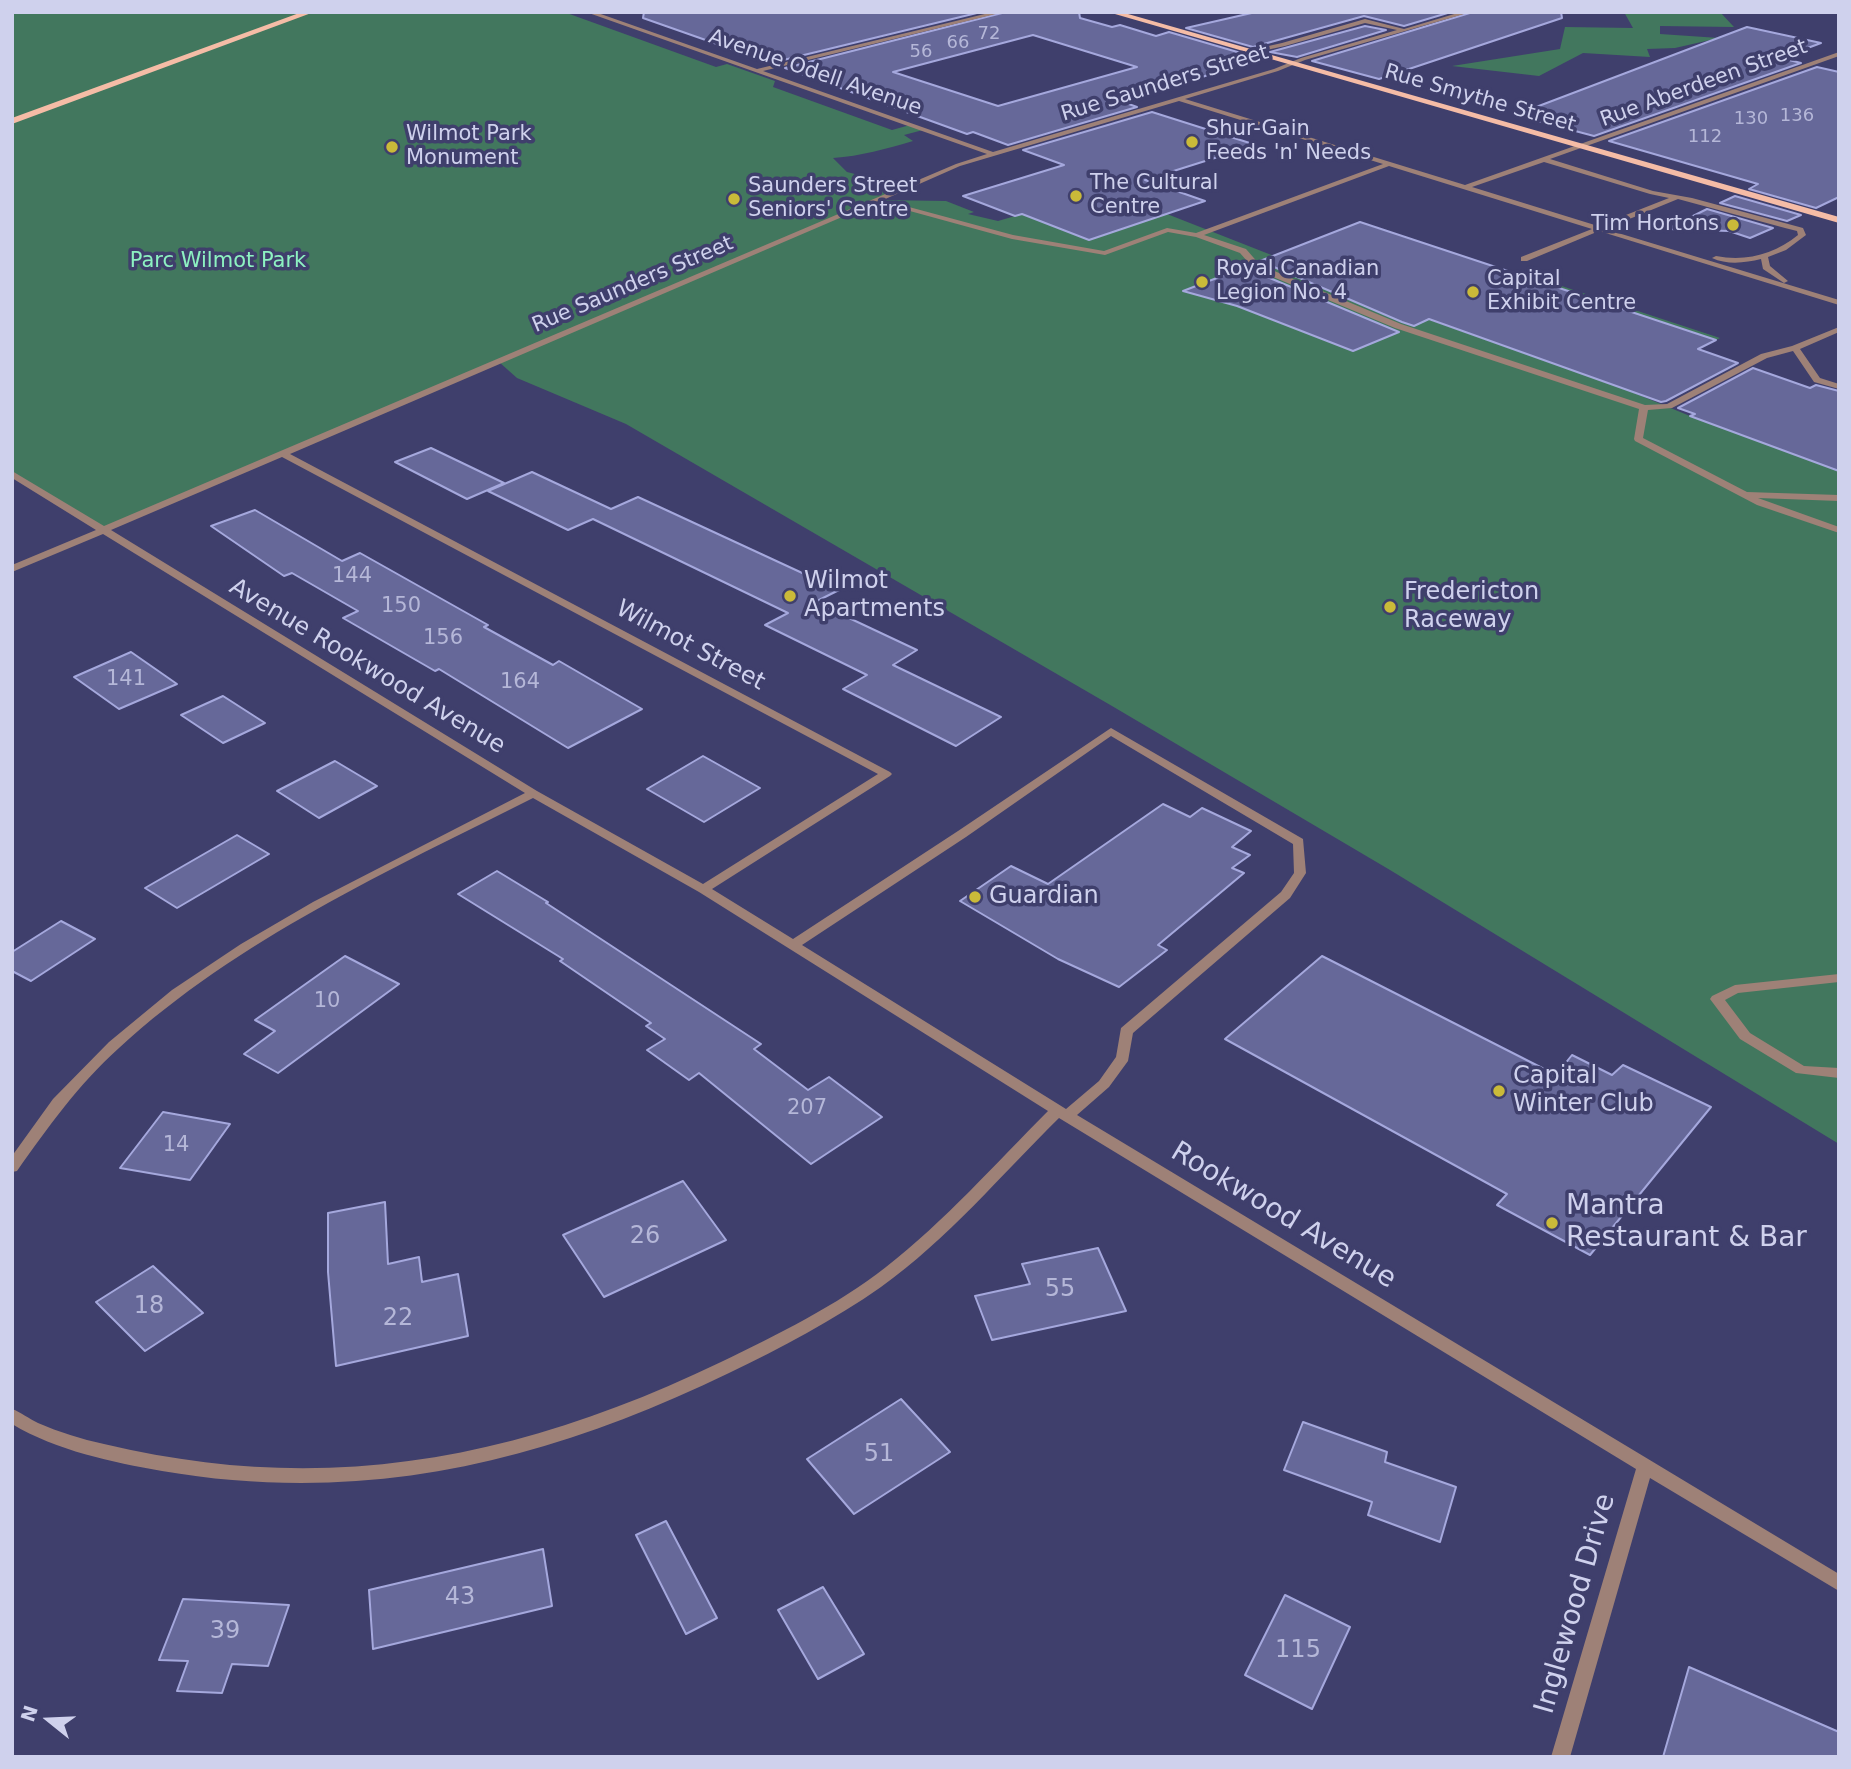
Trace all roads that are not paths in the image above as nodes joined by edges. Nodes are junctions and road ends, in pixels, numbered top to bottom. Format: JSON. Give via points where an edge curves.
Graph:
{"nodes":[{"id":1,"x":310,"y":12,"type":"edge"},
{"id":2,"x":589,"y":12,"type":"edge"},
{"id":3,"x":1001,"y":12,"type":"edge"},
{"id":4,"x":1112,"y":12,"type":"edge"},
{"id":5,"x":1468,"y":12,"type":"edge"},
{"id":6,"x":1403,"y":31,"type":"junction"},
{"id":7,"x":1248,"y":51,"type":"junction"},
{"id":8,"x":1839,"y":54,"type":"edge"},
{"id":9,"x":1290,"y":64,"type":"junction"},
{"id":10,"x":757,"y":71,"type":"junction"},
{"id":11,"x":1179,"y":99,"type":"junction"},
{"id":12,"x":12,"y":121,"type":"edge"},
{"id":13,"x":1581,"y":146,"type":"junction"},
{"id":14,"x":990,"y":153,"type":"junction"},
{"id":15,"x":1545,"y":160,"type":"junction"},
{"id":16,"x":1389,"y":164,"type":"junction"},
{"id":17,"x":1466,"y":188,"type":"junction"},
{"id":18,"x":1677,"y":197,"type":"junction"},
{"id":19,"x":876,"y":200,"type":"junction"},
{"id":20,"x":1839,"y":220,"type":"edge"},
{"id":21,"x":1599,"y":229,"type":"junction"},
{"id":22,"x":1197,"y":234,"type":"junction"},
{"id":23,"x":1764,"y":256,"type":"junction"},
{"id":24,"x":1524,"y":259,"type":"dead end"},
{"id":25,"x":1815,"y":296,"type":"junction"},
{"id":26,"x":1839,"y":303,"type":"edge"},
{"id":27,"x":1839,"y":329,"type":"edge"},
{"id":28,"x":1795,"y":348,"type":"junction"},
{"id":29,"x":1839,"y":387,"type":"edge"},
{"id":30,"x":1644,"y":408,"type":"junction"},
{"id":31,"x":284,"y":454,"type":"junction"},
{"id":32,"x":12,"y":474,"type":"edge"},
{"id":33,"x":1745,"y":495,"type":"junction"},
{"id":34,"x":1839,"y":498,"type":"edge"},
{"id":35,"x":1839,"y":530,"type":"edge"},
{"id":36,"x":103,"y":531,"type":"junction"},
{"id":37,"x":12,"y":569,"type":"edge"},
{"id":38,"x":533,"y":793,"type":"junction"},
{"id":39,"x":703,"y":889,"type":"junction"},
{"id":40,"x":793,"y":945,"type":"junction"},
{"id":41,"x":1839,"y":978,"type":"edge"},
{"id":42,"x":1839,"y":1073,"type":"edge"},
{"id":43,"x":1063,"y":1113,"type":"junction"},
{"id":44,"x":12,"y":1167,"type":"edge"},
{"id":45,"x":12,"y":1416,"type":"edge"},
{"id":46,"x":1645,"y":1467,"type":"junction"},
{"id":47,"x":1839,"y":1583,"type":"edge"},
{"id":48,"x":1560,"y":1757,"type":"edge"}],
"edges":[{"from":1,"to":12,"type":"main road"},
{"from":2,"to":10,"type":"street","name":"Avenue Odell Avenue"},
{"from":3,"to":10,"type":"street"},
{"from":4,"to":7,"type":"main road","name":"Rue Smythe Street"},
{"from":5,"to":6,"type":"street","name":"Rue Saunders Street"},
{"from":6,"to":7,"type":"street","via":[[1365,21]]},
{"from":6,"to":9,"type":"street","name":"Rue Saunders Street"},
{"from":7,"to":9,"type":"main road","name":"Rue Smythe Street"},
{"from":8,"to":13,"type":"street","name":"Rue Aberdeen Street"},
{"from":9,"to":11,"type":"street","name":"Rue Saunders Street"},
{"from":9,"to":13,"type":"main road","name":"Rue Smythe Street"},
{"from":10,"to":14,"type":"street","name":"Avenue Odell Avenue"},
{"from":11,"to":14,"type":"street","name":"Rue Saunders Street"},
{"from":11,"to":16,"type":"street"},
{"from":13,"to":15,"type":"street","name":"Rue Aberdeen Street"},
{"from":13,"to":20,"type":"main road","name":"Rue Smythe Street"},
{"from":14,"to":19,"type":"street","name":"Rue Saunders Street"},
{"from":15,"to":17,"type":"street","name":"Rue Aberdeen Street"},
{"from":15,"to":18,"type":"street"},
{"from":16,"to":17,"type":"street"},
{"from":16,"to":22,"type":"street"},
{"from":17,"to":21,"type":"street"},
{"from":18,"to":21,"type":"street"},
{"from":18,"to":23,"type":"street","via":[[1800,230],[1798,239]]},
{"from":19,"to":22,"type":"street","via":[[1012,237],[1105,253],[1167,230]]},
{"from":19,"to":31,"type":"street","name":"Rue Saunders Street"},
{"from":21,"to":23,"type":"street","via":[[1652,238],[1722,260],[1742,262]]},
{"from":21,"to":24,"type":"street"},
{"from":21,"to":25,"type":"street"},
{"from":22,"to":30,"type":"street","via":[[1243,251],[1257,267],[1398,326]]},
{"from":23,"to":25,"type":"street","via":[[1766,268],[1774,276]]},
{"from":25,"to":26,"type":"street"},
{"from":27,"to":28,"type":"street"},
{"from":28,"to":29,"type":"street","via":[[1817,380]]},
{"from":28,"to":30,"type":"street","via":[[1764,356],[1669,406]]},
{"from":30,"to":33,"type":"street","via":[[1638,439]]},
{"from":31,"to":36,"type":"street","name":"Rue Saunders Street"},
{"from":31,"to":39,"type":"street","name":"Wilmot Street","via":[[886,774]]},
{"from":32,"to":36,"type":"street","name":"Avenue Rookwood Avenue"},
{"from":33,"to":34,"type":"street"},
{"from":33,"to":35,"type":"street"},
{"from":36,"to":37,"type":"street"},
{"from":36,"to":38,"type":"street","name":"Avenue Rookwood Avenue"},
{"from":38,"to":39,"type":"street","name":"Avenue Rookwood Avenue"},
{"from":38,"to":44,"type":"street","via":[[259,937],[194,981],[131,1030],[80,1081],[32,1135]]},
{"from":39,"to":40,"type":"street","name":"Rookwood Avenue"},
{"from":40,"to":43,"type":"street","name":"Rookwood Avenue"},
{"from":40,"to":43,"type":"street","via":[[1111,731],[1299,842],[1300,873],[1286,895],[1126,1031],[1123,1058],[1104,1084]]},
{"from":41,"to":42,"type":"street","via":[[1735,989],[1717,999],[1745,1036],[1801,1070]]},
{"from":43,"to":45,"type":"street","via":[[906,1259],[825,1315],[673,1394],[523,1446],[386,1474],[271,1476],[209,1471],[116,1454],[43,1432]]},
{"from":43,"to":46,"type":"street","name":"Rookwood Avenue"},
{"from":46,"to":47,"type":"street","name":"Rookwood Avenue"},
{"from":46,"to":48,"type":"street","name":"Inglewood Drive"}]}
